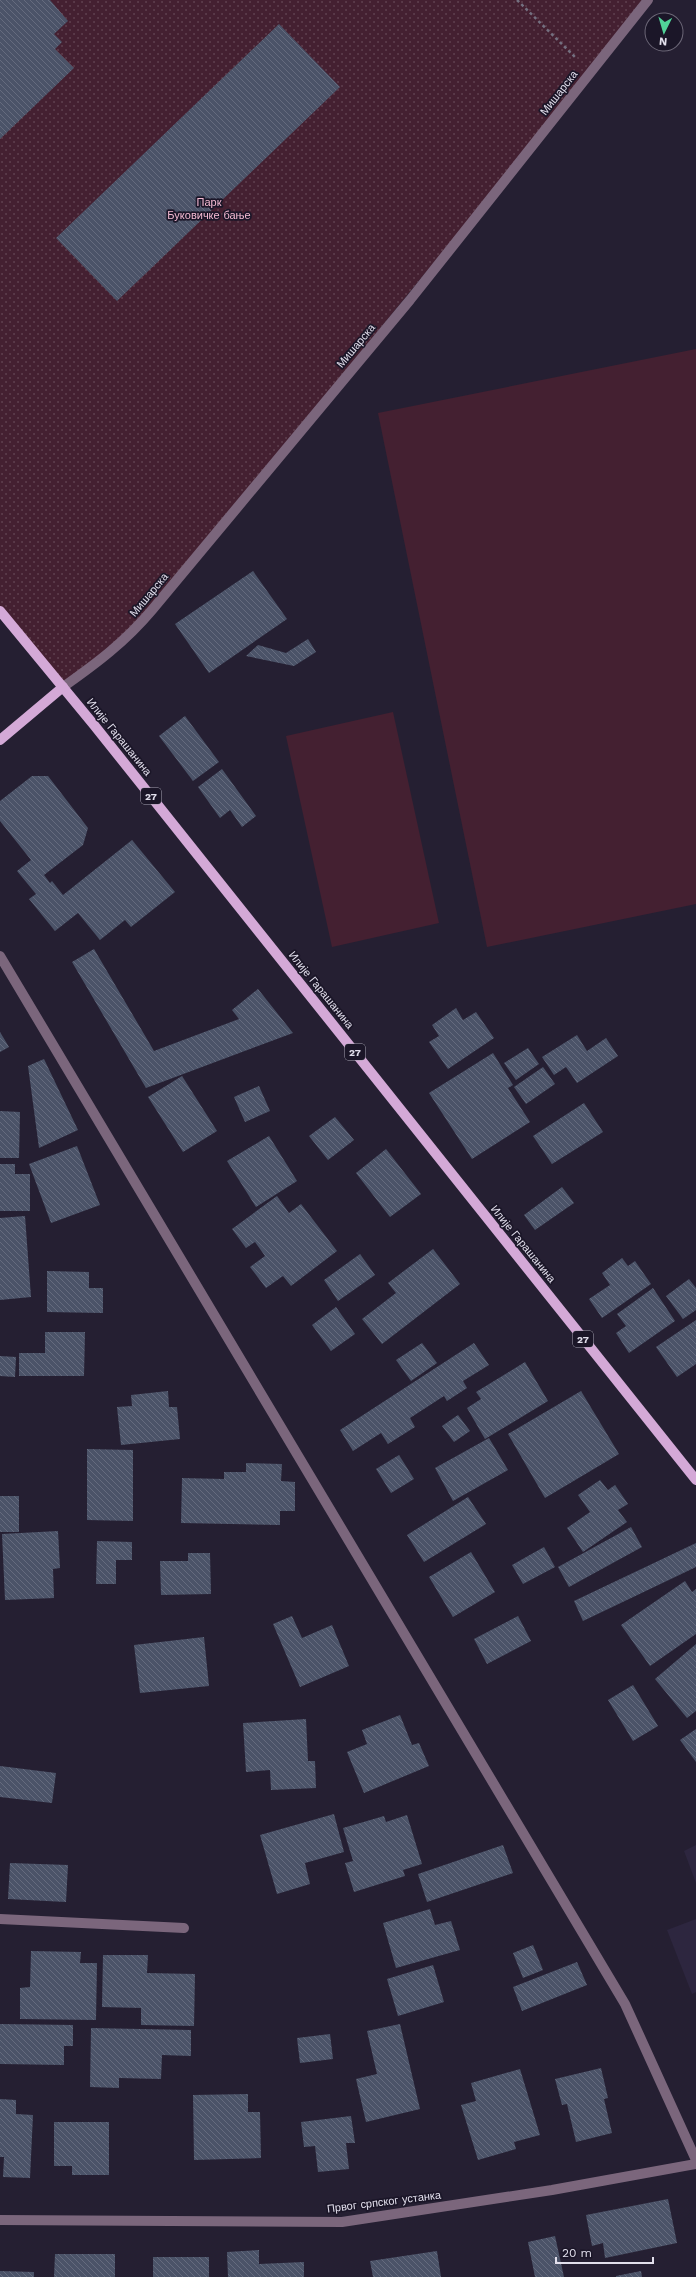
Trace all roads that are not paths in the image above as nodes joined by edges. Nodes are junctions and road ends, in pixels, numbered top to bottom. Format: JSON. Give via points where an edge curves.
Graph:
{"nodes":[{"id":1,"x":648,"y":0,"type":"edge"},
{"id":2,"x":0,"y":611,"type":"edge"},
{"id":3,"x":63,"y":687,"type":"junction"},
{"id":4,"x":0,"y":740,"type":"edge"},
{"id":5,"x":0,"y":956,"type":"edge"},
{"id":6,"x":696,"y":1480,"type":"edge"},
{"id":7,"x":0,"y":1919,"type":"edge"},
{"id":8,"x":184,"y":1928,"type":"dead end"},
{"id":9,"x":696,"y":2160,"type":"edge"},
{"id":10,"x":696,"y":2164,"type":"edge"},
{"id":11,"x":0,"y":2220,"type":"edge"}],
"edges":[{"from":1,"to":3,"type":"street","name":"Мишарска","via":[[405,306],[152,610],[110,653]]},
{"from":2,"to":3,"type":"main road","name":"Илије Гарашанина","number":"27"},
{"from":3,"to":4,"type":"main road"},
{"from":3,"to":6,"type":"main road","name":"Илије Гарашанина","number":"27"},
{"from":5,"to":9,"type":"street","via":[[624,2004]]},
{"from":7,"to":8,"type":"street"},
{"from":10,"to":11,"type":"street","name":"Првог српског устанка","via":[[552,2190],[342,2222]]}]}
